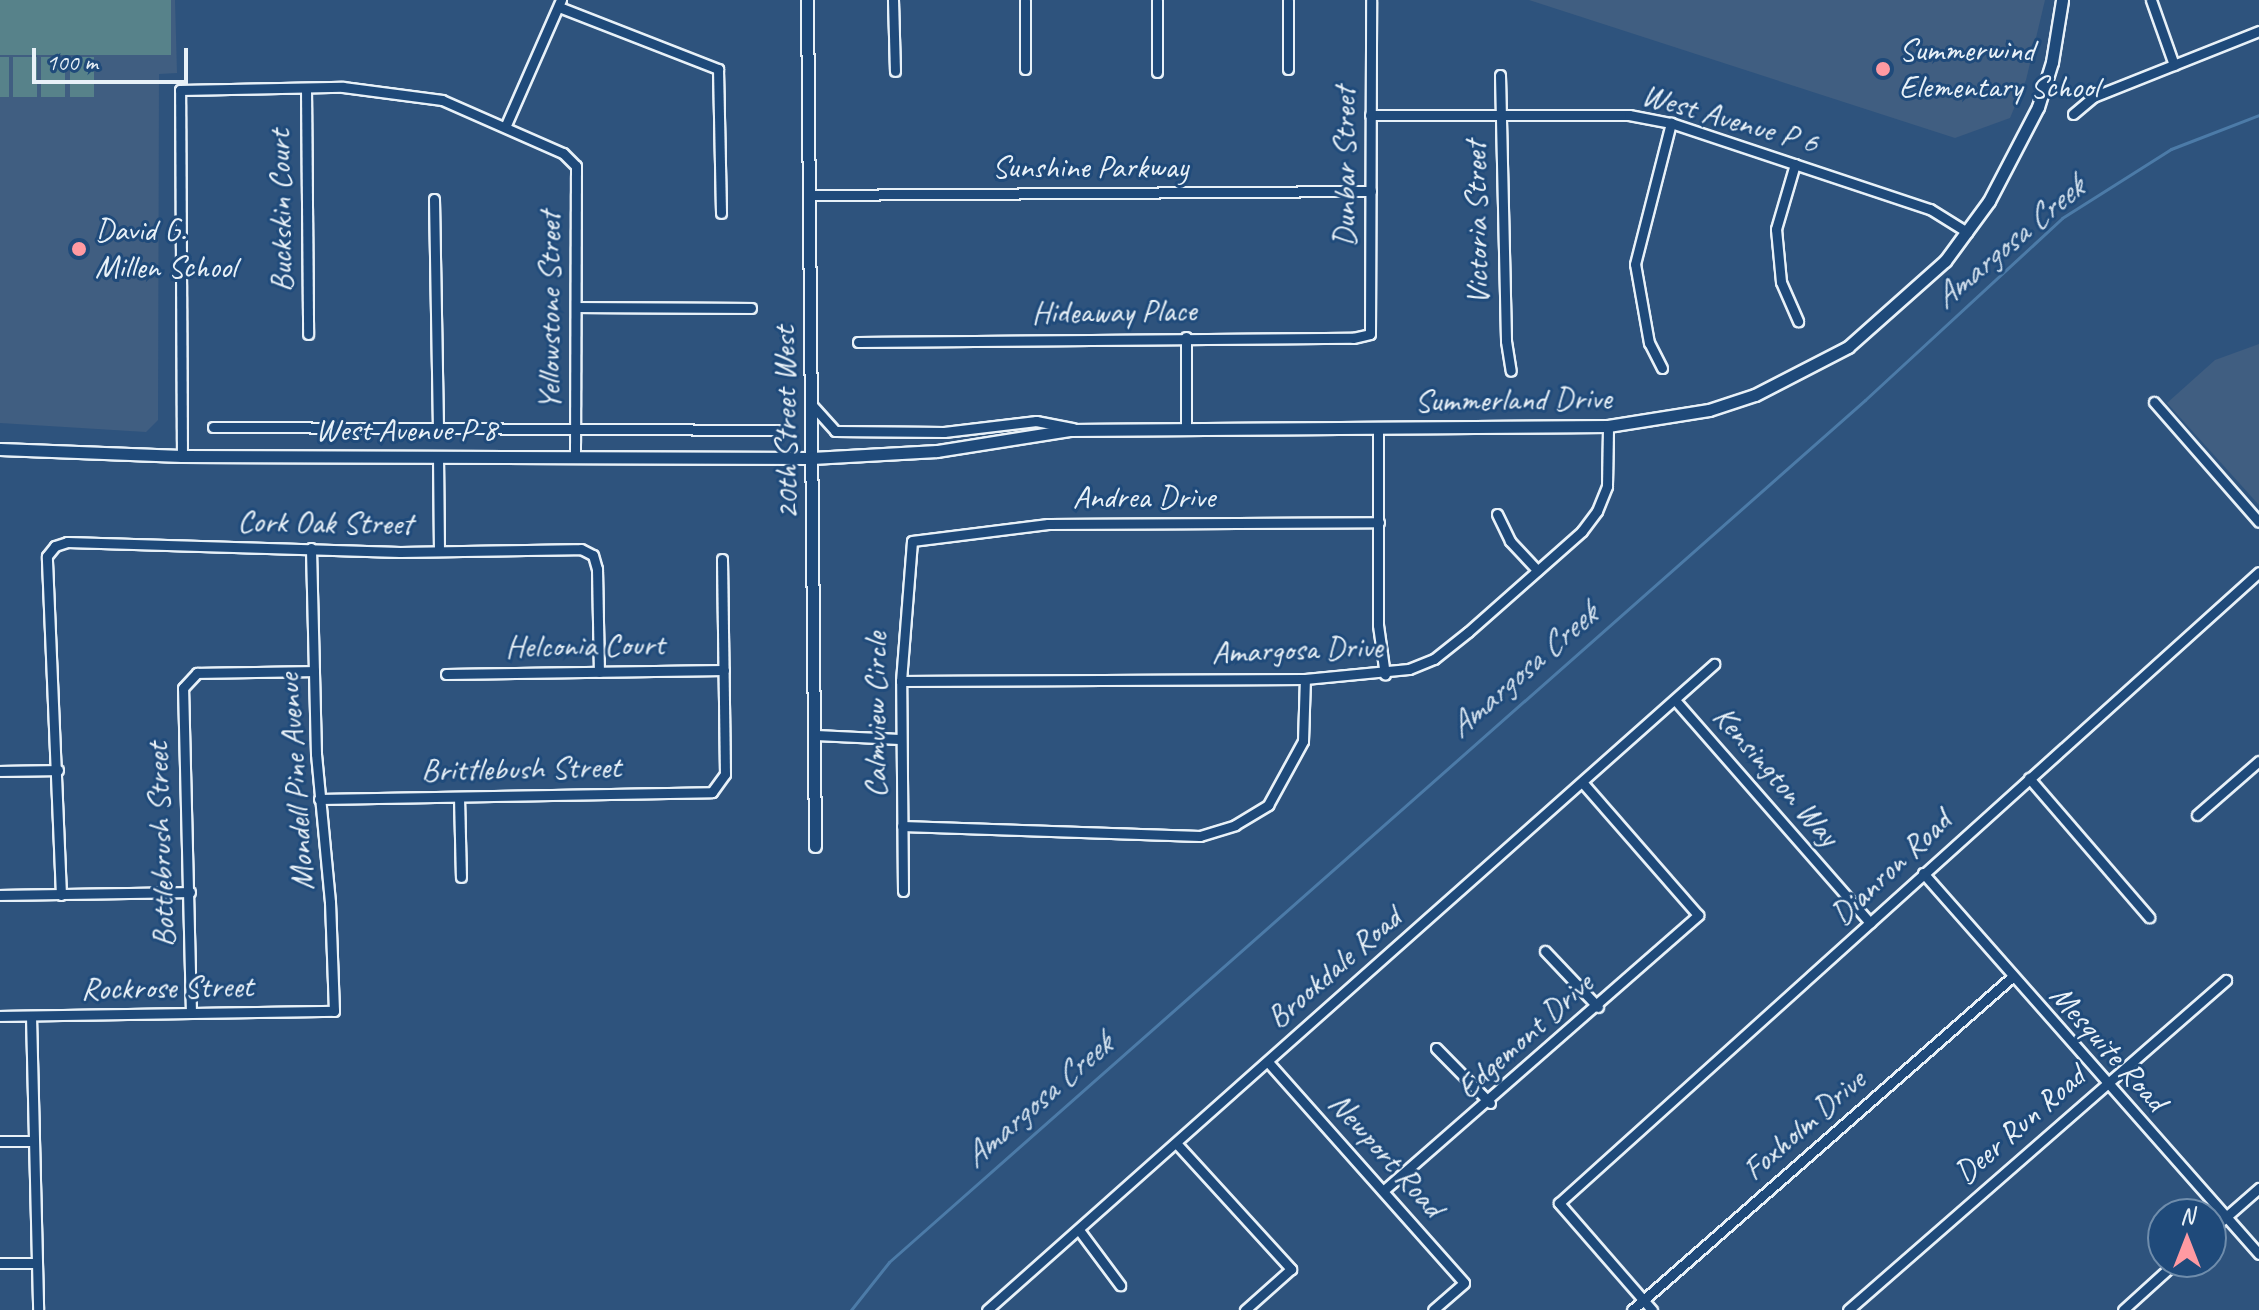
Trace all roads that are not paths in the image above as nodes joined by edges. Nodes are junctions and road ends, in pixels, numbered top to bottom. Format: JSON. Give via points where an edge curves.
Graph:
{"nodes":[{"id":1,"x":807,"y":0,"type":"edge"},
{"id":2,"x":893,"y":0,"type":"edge"},
{"id":3,"x":1025,"y":0,"type":"edge"},
{"id":4,"x":1157,"y":0,"type":"edge"},
{"id":5,"x":1288,"y":0,"type":"edge"},
{"id":6,"x":1371,"y":0,"type":"edge"},
{"id":7,"x":2062,"y":0,"type":"edge"},
{"id":8,"x":2151,"y":0,"type":"edge"},
{"id":9,"x":560,"y":4,"type":"edge"},
{"id":10,"x":2259,"y":31,"type":"edge"},
{"id":11,"x":2174,"y":65,"type":"junction"},
{"id":12,"x":1025,"y":69,"type":"dead end"},
{"id":13,"x":1288,"y":69,"type":"dead end"},
{"id":14,"x":895,"y":71,"type":"dead end"},
{"id":15,"x":1157,"y":72,"type":"dead end"},
{"id":16,"x":1500,"y":75,"type":"dead end"},
{"id":17,"x":306,"y":89,"type":"junction"},
{"id":18,"x":2073,"y":114,"type":"dead end"},
{"id":19,"x":1370,"y":115,"type":"junction"},
{"id":20,"x":1500,"y":115,"type":"junction"},
{"id":21,"x":1671,"y":123,"type":"junction"},
{"id":22,"x":506,"y":125,"type":"junction"},
{"id":23,"x":1795,"y":164,"type":"junction"},
{"id":24,"x":1371,"y":191,"type":"junction"},
{"id":25,"x":809,"y":195,"type":"junction"},
{"id":26,"x":434,"y":199,"type":"dead end"},
{"id":27,"x":721,"y":213,"type":"dead end"},
{"id":28,"x":1967,"y":232,"type":"junction"},
{"id":29,"x":576,"y":307,"type":"junction"},
{"id":30,"x":751,"y":308,"type":"dead end"},
{"id":31,"x":1798,"y":321,"type":"dead end"},
{"id":32,"x":308,"y":334,"type":"dead end"},
{"id":33,"x":1370,"y":334,"type":"joint"},
{"id":34,"x":1186,"y":337,"type":"junction"},
{"id":35,"x":858,"y":342,"type":"dead end"},
{"id":36,"x":1662,"y":368,"type":"dead end"},
{"id":37,"x":1511,"y":371,"type":"dead end"},
{"id":38,"x":2154,"y":402,"type":"dead end"},
{"id":39,"x":811,"y":404,"type":"junction"},
{"id":40,"x":1608,"y":426,"type":"junction"},
{"id":41,"x":213,"y":427,"type":"dead end"},
{"id":42,"x":438,"y":429,"type":"junction"},
{"id":43,"x":1186,"y":429,"type":"junction"},
{"id":44,"x":1378,"y":429,"type":"junction"},
{"id":45,"x":575,"y":430,"type":"junction"},
{"id":46,"x":777,"y":430,"type":"dead end"},
{"id":47,"x":1084,"y":430,"type":"junction"},
{"id":48,"x":0,"y":449,"type":"edge"},
{"id":49,"x":182,"y":456,"type":"junction"},
{"id":50,"x":438,"y":456,"type":"junction"},
{"id":51,"x":575,"y":456,"type":"junction"},
{"id":52,"x":812,"y":458,"type":"junction"},
{"id":53,"x":1497,"y":514,"type":"dead end"},
{"id":54,"x":1379,"y":522,"type":"junction"},
{"id":55,"x":2259,"y":522,"type":"edge"},
{"id":56,"x":912,"y":541,"type":"joint"},
{"id":57,"x":311,"y":548,"type":"junction"},
{"id":58,"x":439,"y":550,"type":"junction"},
{"id":59,"x":722,"y":559,"type":"dead end"},
{"id":60,"x":1537,"y":570,"type":"junction"},
{"id":61,"x":2259,"y":572,"type":"edge"},
{"id":62,"x":1714,"y":664,"type":"dead end"},
{"id":63,"x":724,"y":670,"type":"junction"},
{"id":64,"x":314,"y":671,"type":"junction"},
{"id":65,"x":599,"y":672,"type":"junction"},
{"id":66,"x":446,"y":674,"type":"dead end"},
{"id":67,"x":1385,"y":675,"type":"junction"},
{"id":68,"x":1305,"y":679,"type":"junction"},
{"id":69,"x":901,"y":681,"type":"junction"},
{"id":70,"x":1675,"y":700,"type":"junction"},
{"id":71,"x":815,"y":735,"type":"junction"},
{"id":72,"x":900,"y":739,"type":"junction"},
{"id":73,"x":2259,"y":761,"type":"edge"},
{"id":74,"x":58,"y":770,"type":"junction"},
{"id":75,"x":0,"y":771,"type":"edge"},
{"id":76,"x":2029,"y":778,"type":"junction"},
{"id":77,"x":1583,"y":783,"type":"junction"},
{"id":78,"x":459,"y":797,"type":"junction"},
{"id":79,"x":319,"y":799,"type":"junction"},
{"id":80,"x":2197,"y":815,"type":"dead end"},
{"id":81,"x":902,"y":826,"type":"junction"},
{"id":82,"x":815,"y":846,"type":"dead end"},
{"id":83,"x":1923,"y":873,"type":"junction"},
{"id":84,"x":461,"y":877,"type":"dead end"},
{"id":85,"x":903,"y":891,"type":"dead end"},
{"id":86,"x":190,"y":892,"type":"junction"},
{"id":87,"x":0,"y":895,"type":"edge"},
{"id":88,"x":61,"y":895,"type":"junction"},
{"id":89,"x":2149,"y":917,"type":"dead end"},
{"id":90,"x":1870,"y":923,"type":"junction"},
{"id":91,"x":1545,"y":951,"type":"dead end"},
{"id":92,"x":2011,"y":978,"type":"junction"},
{"id":93,"x":2226,"y":980,"type":"dead end"},
{"id":94,"x":1598,"y":1007,"type":"junction"},
{"id":95,"x":334,"y":1011,"type":"joint"},
{"id":96,"x":191,"y":1013,"type":"junction"},
{"id":97,"x":0,"y":1016,"type":"edge"},
{"id":98,"x":31,"y":1016,"type":"junction"},
{"id":99,"x":1436,"y":1048,"type":"dead end"},
{"id":100,"x":1268,"y":1062,"type":"junction"},
{"id":101,"x":2106,"y":1085,"type":"junction"},
{"id":102,"x":1490,"y":1103,"type":"junction"},
{"id":103,"x":0,"y":1141,"type":"edge"},
{"id":104,"x":34,"y":1141,"type":"junction"},
{"id":105,"x":1176,"y":1143,"type":"junction"},
{"id":106,"x":2259,"y":1188,"type":"edge"},
{"id":107,"x":1383,"y":1191,"type":"junction"},
{"id":108,"x":2209,"y":1198,"type":"edge"},
{"id":109,"x":2227,"y":1216,"type":"edge"},
{"id":110,"x":2227,"y":1218,"type":"edge"},
{"id":111,"x":1079,"y":1230,"type":"junction"},
{"id":112,"x":2259,"y":1254,"type":"edge"},
{"id":113,"x":0,"y":1263,"type":"edge"},
{"id":114,"x":36,"y":1263,"type":"junction"},
{"id":115,"x":2158,"y":1278,"type":"edge"},
{"id":116,"x":1120,"y":1285,"type":"dead end"},
{"id":117,"x":1643,"y":1300,"type":"junction"},
{"id":118,"x":38,"y":1310,"type":"edge"},
{"id":119,"x":987,"y":1310,"type":"edge"},
{"id":120,"x":1245,"y":1310,"type":"edge"},
{"id":121,"x":1433,"y":1310,"type":"edge"},
{"id":122,"x":1632,"y":1310,"type":"edge"},
{"id":123,"x":1652,"y":1310,"type":"edge"},
{"id":124,"x":1848,"y":1310,"type":"edge"},
{"id":125,"x":2123,"y":1310,"type":"edge"}],
"edges":[{"from":1,"to":25,"type":"street","name":"20th Street West"},
{"from":2,"to":14,"type":"street"},
{"from":3,"to":12,"type":"street"},
{"from":4,"to":15,"type":"street"},
{"from":5,"to":13,"type":"street"},
{"from":6,"to":19,"type":"street","name":"Dunbar Street"},
{"from":7,"to":28,"type":"street","name":"Summerland Drive","via":[[2052,66],[2038,107]]},
{"from":8,"to":11,"type":"street"},
{"from":9,"to":22,"type":"street"},
{"from":9,"to":27,"type":"street","via":[[718,69]]},
{"from":10,"to":11,"type":"street"},
{"from":11,"to":18,"type":"street","via":[[2093,97]]},
{"from":16,"to":20,"type":"street","name":"Victoria Street"},
{"from":17,"to":22,"type":"street","via":[[400,91],[442,100]]},
{"from":17,"to":32,"type":"street","name":"Buckskin Court"},
{"from":17,"to":49,"type":"street","via":[[180,90]]},
{"from":19,"to":20,"type":"street","name":"West Avenue P 6"},
{"from":19,"to":24,"type":"street","name":"Dunbar Street"},
{"from":20,"to":21,"type":"street","name":"West Avenue P 6","via":[[1629,115]]},
{"from":20,"to":37,"type":"street","name":"Victoria Street"},
{"from":21,"to":23,"type":"street","name":"West Avenue P 6"},
{"from":21,"to":36,"type":"street","via":[[1635,264],[1649,343]]},
{"from":22,"to":29,"type":"street","name":"Yellowstone Street","via":[[563,153],[576,166]]},
{"from":23,"to":28,"type":"street","name":"West Avenue P 6","via":[[1930,209]]},
{"from":23,"to":31,"type":"street","via":[[1776,229],[1781,282]]},
{"from":24,"to":25,"type":"street","name":"Sunshine Parkway"},
{"from":24,"to":33,"type":"street","name":"Dunbar Street"},
{"from":25,"to":39,"type":"street","name":"20th Street West"},
{"from":26,"to":42,"type":"street"},
{"from":28,"to":40,"type":"street","name":"Summerland Drive","via":[[1921,287],[1848,347],[1811,368],[1709,410]]},
{"from":29,"to":30,"type":"street"},
{"from":29,"to":45,"type":"street","name":"Yellowstone Street"},
{"from":33,"to":34,"type":"street","name":"Hideaway Place"},
{"from":34,"to":35,"type":"street","name":"Hideaway Place"},
{"from":34,"to":43,"type":"street"},
{"from":38,"to":55,"type":"street"},
{"from":39,"to":47,"type":"street","via":[[835,431],[944,432],[1036,421]]},
{"from":39,"to":52,"type":"street","name":"20th Street West"},
{"from":40,"to":44,"type":"street","name":"Summerland Drive"},
{"from":40,"to":60,"type":"street","name":"Amargosa Drive","via":[[1607,486],[1597,511]]},
{"from":41,"to":42,"type":"street","name":"West Avenue P 8"},
{"from":42,"to":45,"type":"street","name":"West Avenue P 8"},
{"from":43,"to":44,"type":"street","name":"Summerland Drive"},
{"from":43,"to":47,"type":"street","name":"Summerland Drive"},
{"from":44,"to":54,"type":"street"},
{"from":45,"to":46,"type":"street","name":"West Avenue P 8"},
{"from":45,"to":51,"type":"street","name":"Yellowstone Street"},
{"from":47,"to":52,"type":"street","name":"Summerland Drive","via":[[937,451]]},
{"from":48,"to":49,"type":"street","name":"West Avenue P 8"},
{"from":49,"to":50,"type":"street","name":"West Avenue P 8"},
{"from":50,"to":51,"type":"street","name":"West Avenue P 8"},
{"from":50,"to":58,"type":"street"},
{"from":51,"to":52,"type":"street","name":"West Avenue P 8"},
{"from":52,"to":71,"type":"street","name":"20th Street West"},
{"from":53,"to":60,"type":"street","via":[[1510,541]]},
{"from":54,"to":56,"type":"street","name":"Andrea Drive","via":[[1048,524]]},
{"from":54,"to":67,"type":"street","via":[[1378,625]]},
{"from":56,"to":69,"type":"street","name":"Calmview Circle"},
{"from":57,"to":58,"type":"street","name":"Cork Oak Street"},
{"from":57,"to":64,"type":"street","name":"Mondell Pine Avenue"},
{"from":57,"to":74,"type":"street","name":"Cork Oak Street","via":[[67,542],[55,546],[47,556]]},
{"from":58,"to":65,"type":"street","name":"Cork Oak Street","via":[[581,549],[593,555]]},
{"from":59,"to":63,"type":"street"},
{"from":60,"to":67,"type":"street","name":"Amargosa Drive","via":[[1434,659]]},
{"from":61,"to":76,"type":"street","name":"Dianron Road"},
{"from":62,"to":70,"type":"street","name":"Brookdale Road"},
{"from":63,"to":65,"type":"street","name":"Helconia Court"},
{"from":63,"to":78,"type":"street","name":"Brittlebush Street","via":[[721,784],[712,792]]},
{"from":64,"to":79,"type":"street","name":"Mondell Pine Avenue"},
{"from":64,"to":86,"type":"street","name":"Bottlebrush Street","via":[[188,676],[183,688]]},
{"from":65,"to":66,"type":"street","name":"Helconia Court"},
{"from":67,"to":68,"type":"street","name":"Amargosa Drive"},
{"from":68,"to":69,"type":"street","name":"Amargosa Drive"},
{"from":68,"to":81,"type":"street","via":[[1303,741],[1268,805],[1235,825],[1200,836]]},
{"from":69,"to":72,"type":"street","name":"Calmview Circle"},
{"from":70,"to":77,"type":"street","name":"Brookdale Road"},
{"from":70,"to":90,"type":"street","name":"Kensington Way"},
{"from":71,"to":72,"type":"street"},
{"from":71,"to":82,"type":"street","name":"20th Street West"},
{"from":72,"to":81,"type":"street","name":"Calmview Circle"},
{"from":73,"to":80,"type":"street"},
{"from":74,"to":75,"type":"street"},
{"from":74,"to":88,"type":"street"},
{"from":76,"to":83,"type":"street","name":"Dianron Road"},
{"from":76,"to":89,"type":"street"},
{"from":77,"to":94,"type":"street","name":"Edgemont Drive","via":[[1698,915]]},
{"from":77,"to":100,"type":"street","name":"Brookdale Road"},
{"from":78,"to":79,"type":"street","name":"Brittlebush Street"},
{"from":78,"to":84,"type":"street"},
{"from":79,"to":95,"type":"street","name":"Mondell Pine Avenue"},
{"from":81,"to":85,"type":"street","name":"Calmview Circle"},
{"from":83,"to":90,"type":"street","name":"Dianron Road"},
{"from":83,"to":92,"type":"street","name":"Mesquite Road"},
{"from":86,"to":88,"type":"street"},
{"from":86,"to":96,"type":"street","name":"Bottlebrush Street"},
{"from":87,"to":88,"type":"street"},
{"from":90,"to":117,"type":"street","name":"Dianron Road","via":[[1559,1203]]},
{"from":91,"to":94,"type":"street"},
{"from":92,"to":101,"type":"street","name":"Mesquite Road"},
{"from":92,"to":117,"type":"street","name":"Foxholm Drive"},
{"from":93,"to":101,"type":"street","name":"Deer Run Road"},
{"from":94,"to":102,"type":"street","name":"Edgemont Drive"},
{"from":95,"to":96,"type":"street","name":"Rockrose Street"},
{"from":96,"to":98,"type":"street","name":"Rockrose Street"},
{"from":97,"to":98,"type":"street","name":"Rockrose Street"},
{"from":98,"to":104,"type":"street"},
{"from":99,"to":102,"type":"street"},
{"from":100,"to":105,"type":"street","name":"Brookdale Road"},
{"from":100,"to":107,"type":"street","name":"Newport Road"},
{"from":101,"to":108,"type":"street","name":"Mesquite Road"},
{"from":101,"to":124,"type":"street","name":"Deer Run Road"},
{"from":102,"to":107,"type":"street","name":"Edgemont Drive"},
{"from":103,"to":104,"type":"street"},
{"from":104,"to":114,"type":"street"},
{"from":105,"to":111,"type":"street","name":"Brookdale Road"},
{"from":105,"to":120,"type":"street","via":[[1291,1269]]},
{"from":106,"to":109,"type":"street"},
{"from":107,"to":121,"type":"street","name":"Newport Road","via":[[1464,1283]]},
{"from":110,"to":112,"type":"street","name":"Mesquite Road"},
{"from":111,"to":116,"type":"street"},
{"from":111,"to":119,"type":"street","name":"Brookdale Road"},
{"from":113,"to":114,"type":"street"},
{"from":114,"to":118,"type":"street"},
{"from":115,"to":125,"type":"street"},
{"from":117,"to":122,"type":"street","name":"Foxholm Drive"},
{"from":117,"to":123,"type":"street"}]}
